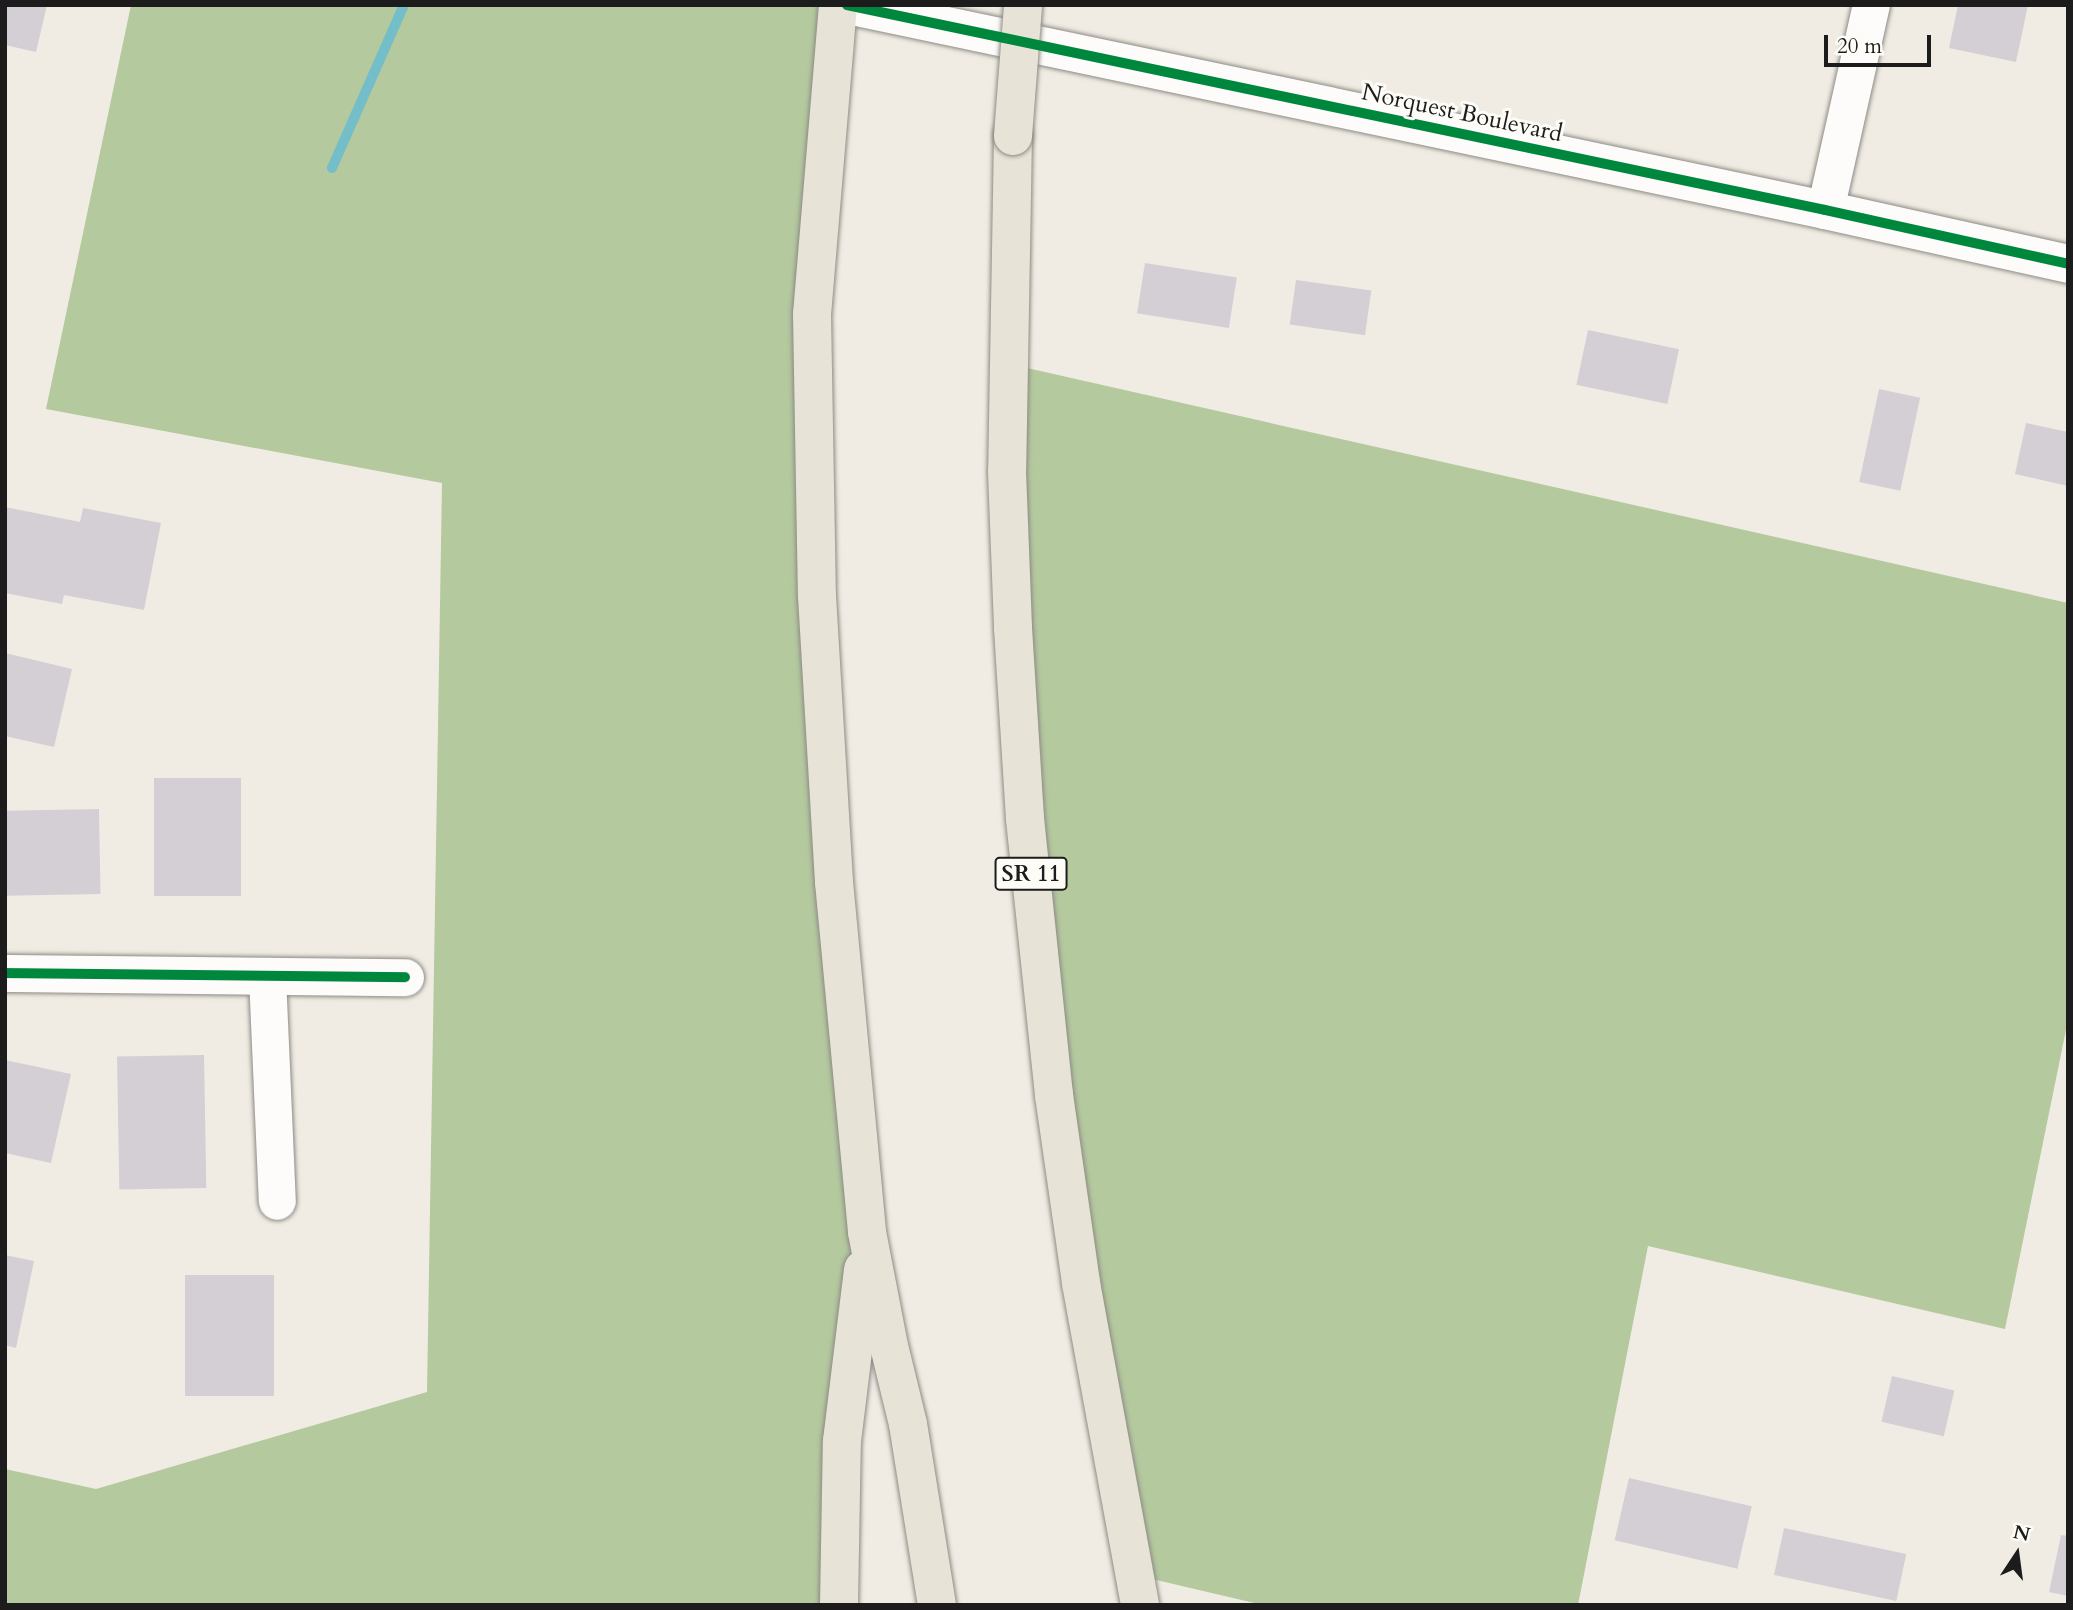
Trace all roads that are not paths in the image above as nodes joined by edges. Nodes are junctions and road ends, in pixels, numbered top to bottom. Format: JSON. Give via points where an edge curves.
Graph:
{"nodes":[{"id":1,"x":838,"y":5,"type":"edge"},
{"id":2,"x":847,"y":5,"type":"edge"},
{"id":3,"x":1023,"y":5,"type":"edge"},
{"id":4,"x":1871,"y":5,"type":"edge"},
{"id":5,"x":1825,"y":210,"type":"junction"},
{"id":6,"x":2068,"y":264,"type":"edge"},
{"id":7,"x":5,"y":973,"type":"edge"},
{"id":8,"x":267,"y":976,"type":"junction"},
{"id":9,"x":405,"y":976,"type":"dead end"},
{"id":10,"x":277,"y":1201,"type":"dead end"},
{"id":11,"x":867,"y":1232,"type":"junction"},
{"id":12,"x":839,"y":1605,"type":"edge"},
{"id":13,"x":937,"y":1605,"type":"edge"},
{"id":14,"x":1140,"y":1605,"type":"edge"}],
"edges":[{"from":1,"to":11,"type":"highway","via":[[812,314],[817,596],[834,882]]},
{"from":2,"to":5,"type":"street","name":"Norquest Boulevard"},
{"from":3,"to":14,"type":"highway","number":"SR 11","bridge":true,"via":[[1013,136],[1007,471],[1026,819],[1054,1095],[1081,1283]]},
{"from":4,"to":5,"type":"street"},
{"from":5,"to":6,"type":"street","name":"Norquest Boulevard"},
{"from":7,"to":8,"type":"street"},
{"from":8,"to":9,"type":"street"},
{"from":8,"to":10,"type":"street"},
{"from":11,"to":12,"type":"highway","via":[[842,1441]]},
{"from":11,"to":13,"type":"highway","via":[[908,1424]]}]}
